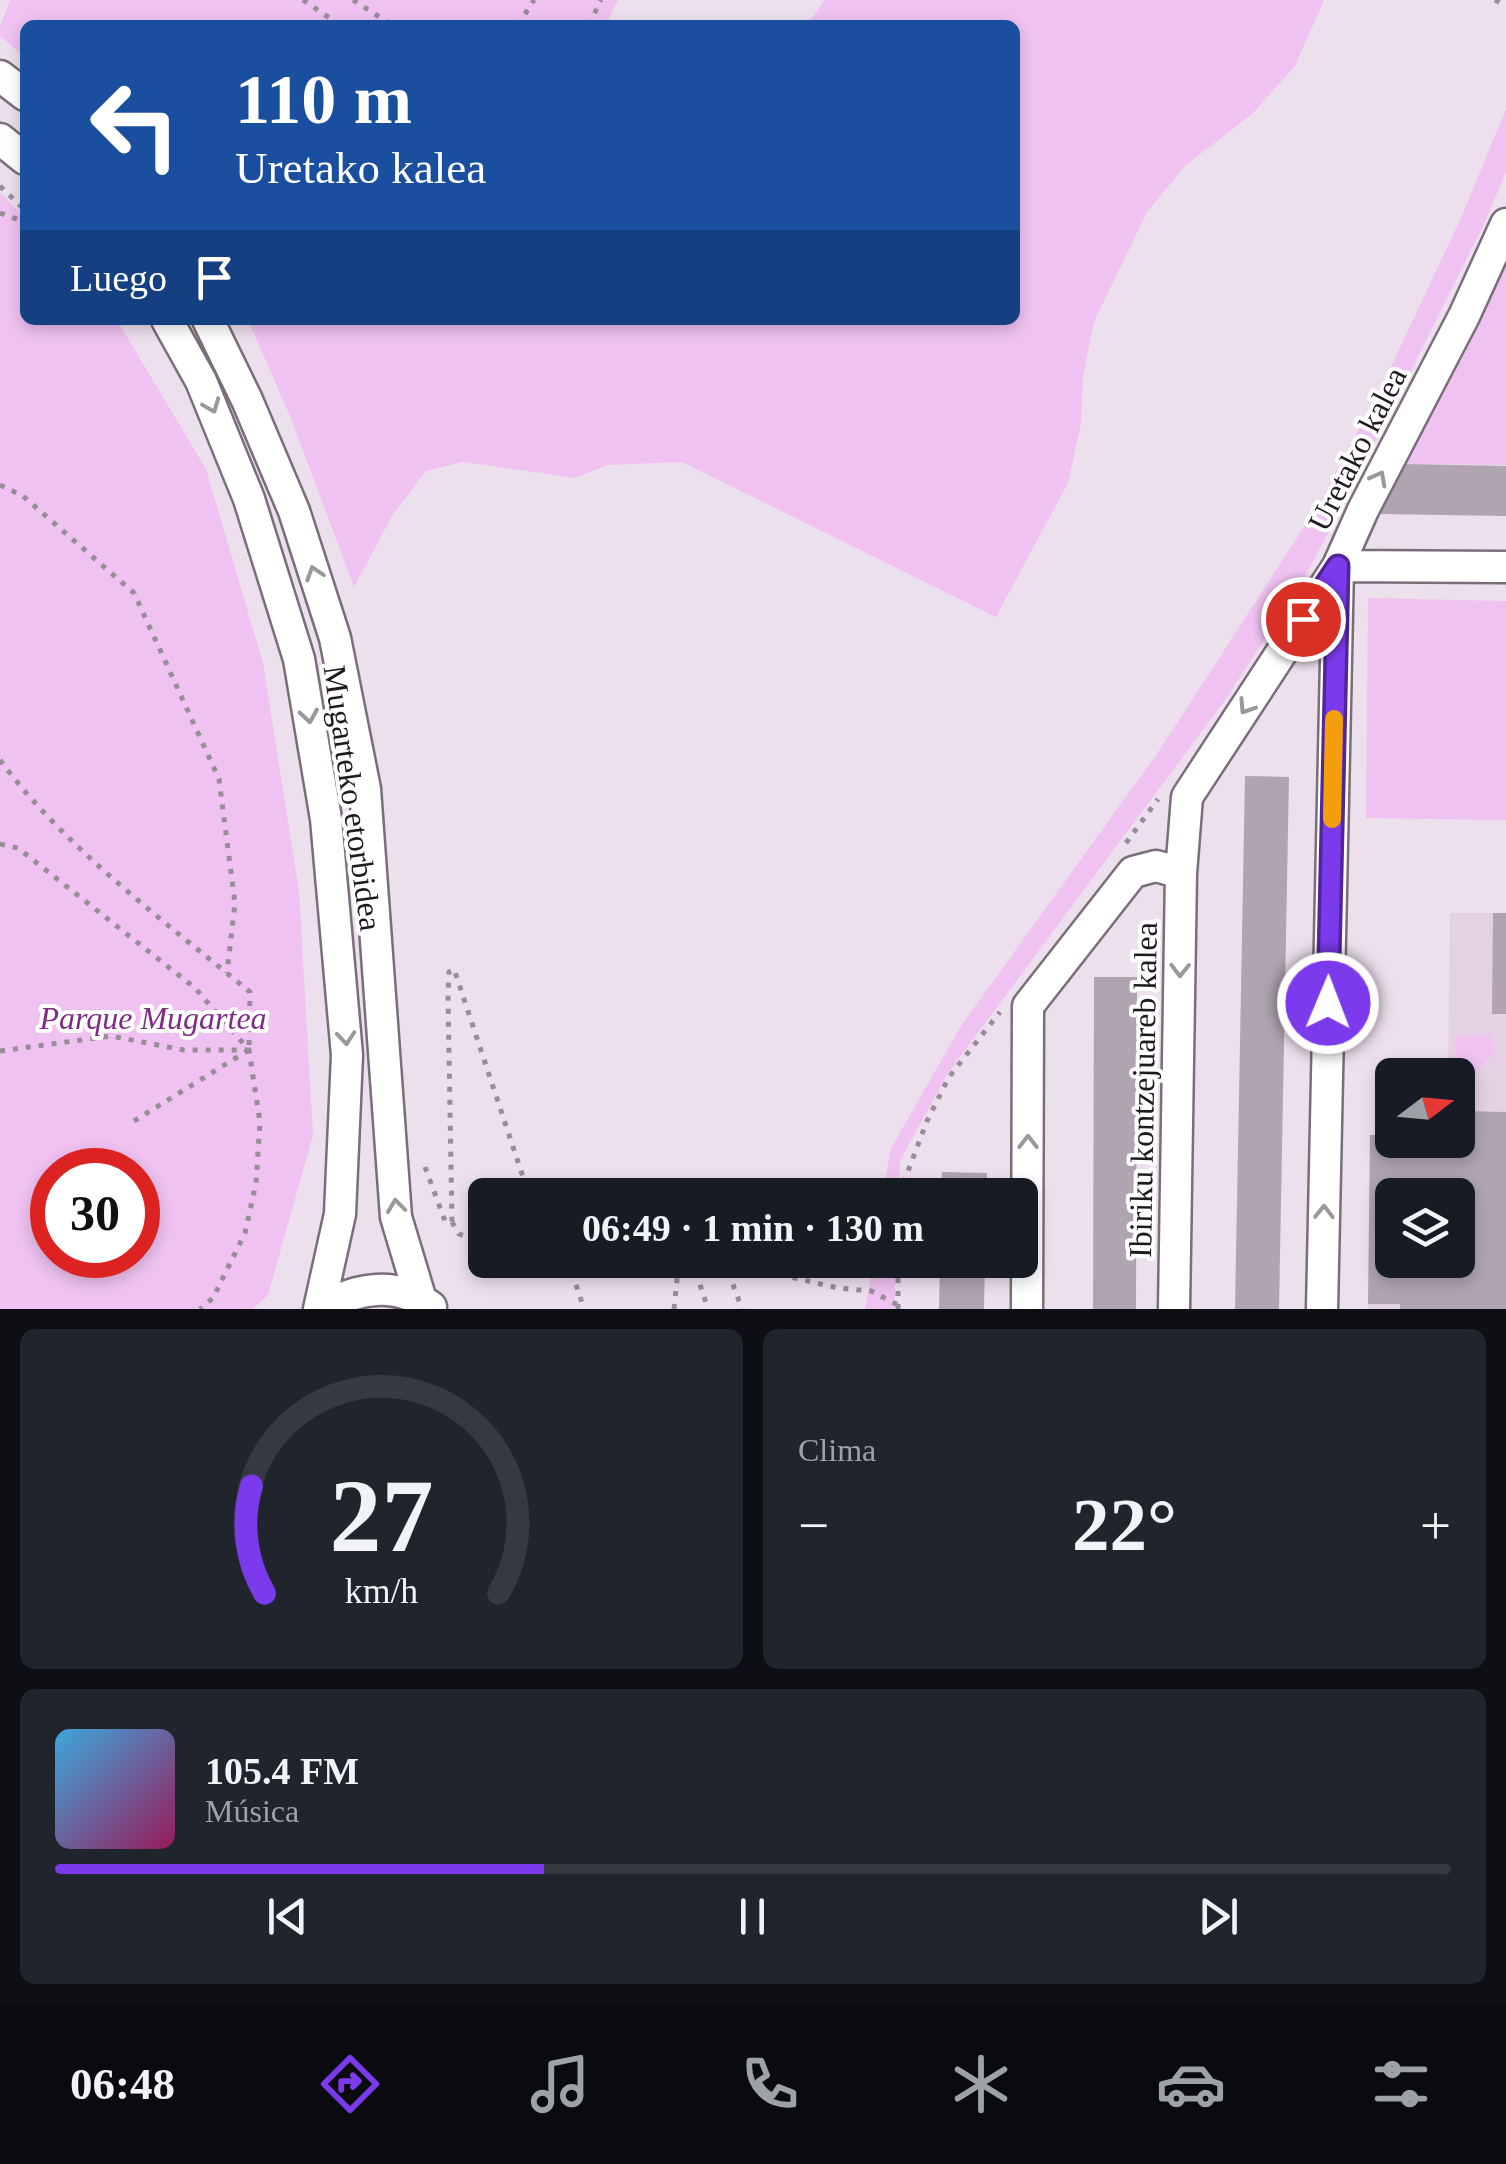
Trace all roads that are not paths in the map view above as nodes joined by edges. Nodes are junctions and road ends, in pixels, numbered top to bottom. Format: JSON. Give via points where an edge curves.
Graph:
{"nodes":[{"id":1,"x":0,"y":76,"type":"edge"},
{"id":2,"x":20,"y":91,"type":"edge"},
{"id":3,"x":1506,"y":224,"type":"edge"},
{"id":4,"x":170,"y":325,"type":"edge"},
{"id":5,"x":210,"y":325,"type":"edge"},
{"id":6,"x":1338,"y":566,"type":"junction"},
{"id":7,"x":1506,"y":567,"type":"edge"},
{"id":8,"x":1181,"y":872,"type":"junction"},
{"id":9,"x":427,"y":1304,"type":"edge"},
{"id":10,"x":320,"y":1309,"type":"edge"},
{"id":11,"x":1028,"y":1309,"type":"edge"},
{"id":12,"x":1174,"y":1309,"type":"edge"},
{"id":13,"x":1322,"y":1309,"type":"edge"}],
"edges":[{"from":1,"to":2,"type":"street"},
{"from":6,"to":3,"type":"street","name":"Uretako kalea","one_way":true},
{"from":4,"to":10,"type":"street","name":"Mugarteko etorbidea","one_way":true,"via":[[202,381],[300,658],[326,819],[347,1055],[340,1214]]},
{"from":9,"to":5,"type":"street","name":"Mugarteko etorbidea","one_way":true,"via":[[396,1216],[365,789],[335,638],[294,512]]},
{"from":6,"to":7,"type":"street"},
{"from":6,"to":8,"type":"street","name":"Uretako kalea","one_way":true,"via":[[1187,797]]},
{"from":13,"to":6,"type":"street","one_way":true},
{"from":11,"to":8,"type":"street","one_way":true,"via":[[1028,1006],[1132,872],[1156,866]]},
{"from":8,"to":12,"type":"street","name":"Ibiriku kontzejuareb kalea","one_way":true},
{"from":9,"to":10,"type":"street","via":[[396,1290],[368,1289]]}]}
